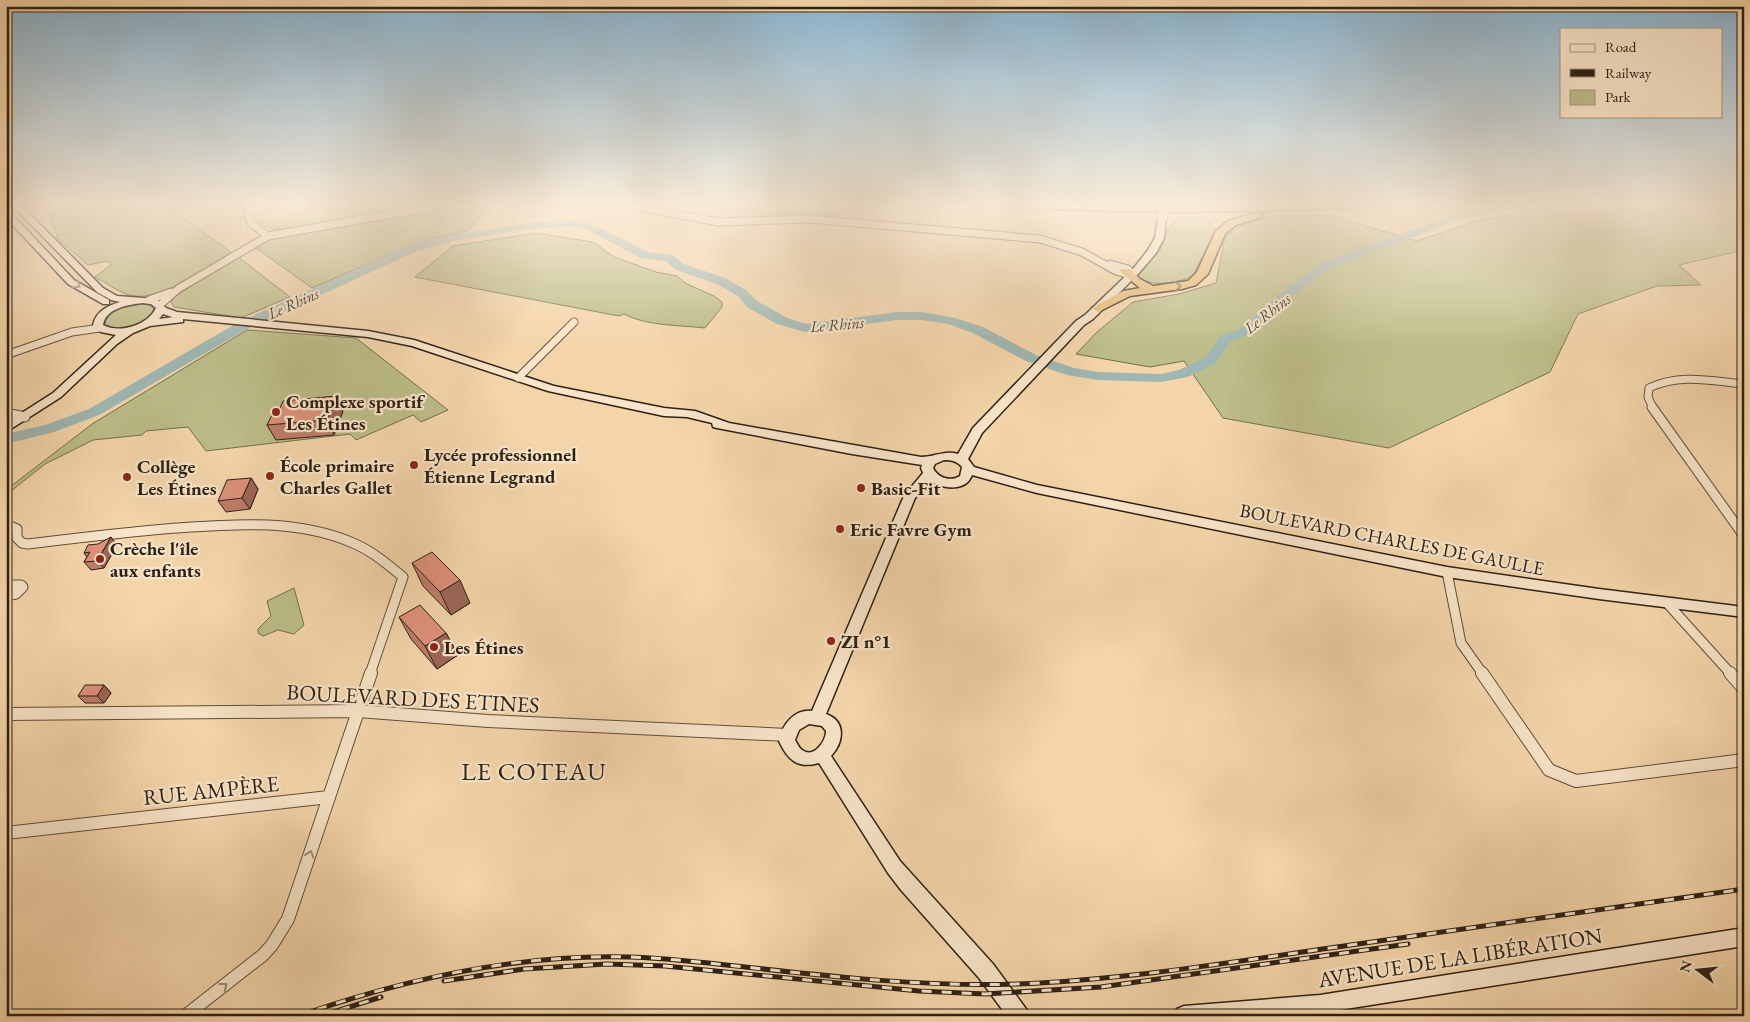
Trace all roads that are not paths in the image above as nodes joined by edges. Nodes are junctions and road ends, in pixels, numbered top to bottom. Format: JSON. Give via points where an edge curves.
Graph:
{"nodes":[{"id":1,"x":42,"y":252,"type":"edge"},
{"id":2,"x":60,"y":252,"type":"edge"},
{"id":3,"x":239,"y":252,"type":"edge"},
{"id":4,"x":1082,"y":252,"type":"edge"},
{"id":5,"x":1151,"y":252,"type":"edge"},
{"id":6,"x":1211,"y":252,"type":"edge"},
{"id":7,"x":1128,"y":273,"type":"junction"},
{"id":8,"x":178,"y":289,"type":"junction"},
{"id":9,"x":1150,"y":289,"type":"junction"},
{"id":10,"x":149,"y":300,"type":"junction"},
{"id":11,"x":133,"y":301,"type":"junction"},
{"id":12,"x":160,"y":308,"type":"junction"},
{"id":13,"x":1098,"y":308,"type":"junction"},
{"id":14,"x":103,"y":322,"type":"junction"},
{"id":15,"x":224,"y":322,"type":"junction"},
{"id":16,"x":574,"y":322,"type":"dead end"},
{"id":17,"x":148,"y":323,"type":"junction"},
{"id":18,"x":1080,"y":323,"type":"junction"},
{"id":19,"x":130,"y":329,"type":"junction"},
{"id":20,"x":6,"y":355,"type":"edge"},
{"id":21,"x":78,"y":375,"type":"junction"},
{"id":22,"x":518,"y":378,"type":"junction"},
{"id":23,"x":1744,"y":384,"type":"edge"},
{"id":24,"x":6,"y":413,"type":"edge"},
{"id":25,"x":25,"y":417,"type":"junction"},
{"id":26,"x":9,"y":427,"type":"edge"},
{"id":27,"x":977,"y":431,"type":"junction"},
{"id":28,"x":948,"y":455,"type":"junction"},
{"id":29,"x":929,"y":469,"type":"junction"},
{"id":30,"x":964,"y":469,"type":"junction"},
{"id":31,"x":942,"y":482,"type":"junction"},
{"id":32,"x":905,"y":508,"type":"junction"},
{"id":33,"x":6,"y":524,"type":"edge"},
{"id":34,"x":1744,"y":536,"type":"edge"},
{"id":35,"x":1447,"y":572,"type":"junction"},
{"id":36,"x":6,"y":590,"type":"edge"},
{"id":37,"x":6,"y":596,"type":"edge"},
{"id":38,"x":1667,"y":603,"type":"junction"},
{"id":39,"x":1744,"y":612,"type":"edge"},
{"id":40,"x":1744,"y":689,"type":"edge"},
{"id":41,"x":358,"y":711,"type":"junction"},
{"id":42,"x":6,"y":714,"type":"edge"},
{"id":43,"x":817,"y":718,"type":"junction"},
{"id":44,"x":788,"y":735,"type":"junction"},
{"id":45,"x":822,"y":755,"type":"junction"},
{"id":46,"x":1744,"y":760,"type":"edge"},
{"id":47,"x":329,"y":797,"type":"junction"},
{"id":48,"x":6,"y":833,"type":"edge"},
{"id":49,"x":1744,"y":937,"type":"edge"},
{"id":50,"x":185,"y":1016,"type":"edge"},
{"id":51,"x":1019,"y":1016,"type":"edge"},
{"id":52,"x":1184,"y":1016,"type":"edge"}],
"edges":[{"from":1,"to":14,"type":"street","one_way":true,"via":[[71,282],[106,302],[109,308]]},
{"from":2,"to":11,"type":"street","via":[[100,290],[114,298]]},
{"from":3,"to":8,"type":"street"},
{"from":4,"to":7,"type":"street"},
{"from":5,"to":7,"type":"street","bridge":true},
{"from":9,"to":6,"type":"highway","one_way":true,"via":[[1182,286],[1196,280],[1202,274]]},
{"from":7,"to":9,"type":"highway"},
{"from":7,"to":13,"type":"street"},
{"from":7,"to":18,"type":"street","via":[[1083,315]]},
{"from":8,"to":10,"type":"street"},
{"from":8,"to":12,"type":"street"},
{"from":9,"to":13,"type":"highway","via":[[1127,292]]},
{"from":10,"to":11,"type":"street"},
{"from":10,"to":12,"type":"street"},
{"from":11,"to":14,"type":"street"},
{"from":12,"to":15,"type":"street","via":[[176,315]]},
{"from":12,"to":17,"type":"street"},
{"from":13,"to":18,"type":"street"},
{"from":14,"to":19,"type":"street"},
{"from":14,"to":20,"type":"street"},
{"from":14,"to":21,"type":"street","via":[[106,339]]},
{"from":15,"to":17,"type":"street","via":[[169,320]]},
{"from":15,"to":22,"type":"street","via":[[378,337],[423,345]]},
{"from":16,"to":22,"type":"street"},
{"from":17,"to":19,"type":"street"},
{"from":18,"to":27,"type":"street"},
{"from":19,"to":21,"type":"street"},
{"from":21,"to":25,"type":"street","via":[[57,395]]},
{"from":22,"to":29,"type":"street","via":[[674,417],[852,450]]},
{"from":23,"to":34,"type":"street","via":[[1678,379],[1660,382],[1650,388],[1648,397],[1652,408]]},
{"from":24,"to":25,"type":"street"},
{"from":25,"to":26,"type":"street"},
{"from":27,"to":28,"type":"street","via":[[968,435]]},
{"from":27,"to":30,"type":"street","via":[[965,450]]},
{"from":28,"to":29,"type":"street","via":[[936,457]]},
{"from":28,"to":30,"type":"street"},
{"from":29,"to":31,"type":"street","via":[[934,479]]},
{"from":29,"to":32,"type":"street"},
{"from":30,"to":31,"type":"street","via":[[952,483]]},
{"from":30,"to":35,"type":"street","name":"BOULEVARD CHARLES DE GAULLE","via":[[982,481],[1037,489]]},
{"from":31,"to":32,"type":"street","via":[[927,489]]},
{"from":32,"to":43,"type":"street"},
{"from":33,"to":41,"type":"street","via":[[17,529],[17,538],[28,544],[155,529],[248,523],[312,530],[361,546],[391,565],[403,577]]},
{"from":35,"to":38,"type":"street","name":"BOULEVARD CHARLES DE GAULLE"},
{"from":35,"to":46,"type":"street","via":[[1461,643],[1550,770],[1576,781]]},
{"from":36,"to":37,"type":"street","via":[[18,584],[23,587],[16,594]]},
{"from":38,"to":39,"type":"street","name":"BOULEVARD CHARLES DE GAULLE"},
{"from":38,"to":40,"type":"street"},
{"from":41,"to":42,"type":"street","name":"BOULEVARD DES ETINES"},
{"from":41,"to":44,"type":"street","name":"BOULEVARD DES ETINES","via":[[488,721]]},
{"from":41,"to":47,"type":"street"},
{"from":43,"to":44,"type":"street","via":[[809,717],[795,723]]},
{"from":43,"to":45,"type":"street","via":[[830,724],[834,737],[831,748]]},
{"from":44,"to":45,"type":"street","via":[[789,748],[800,757]]},
{"from":45,"to":51,"type":"street","via":[[898,873],[986,971]]},
{"from":47,"to":48,"type":"street","name":"RUE AMPÈRE"},
{"from":50,"to":47,"type":"street","one_way":true,"via":[[248,968],[277,938],[288,919]]},
{"from":49,"to":52,"type":"street","name":"AVENUE DE LA LIBÉRATION","via":[[1320,1004]]}]}
